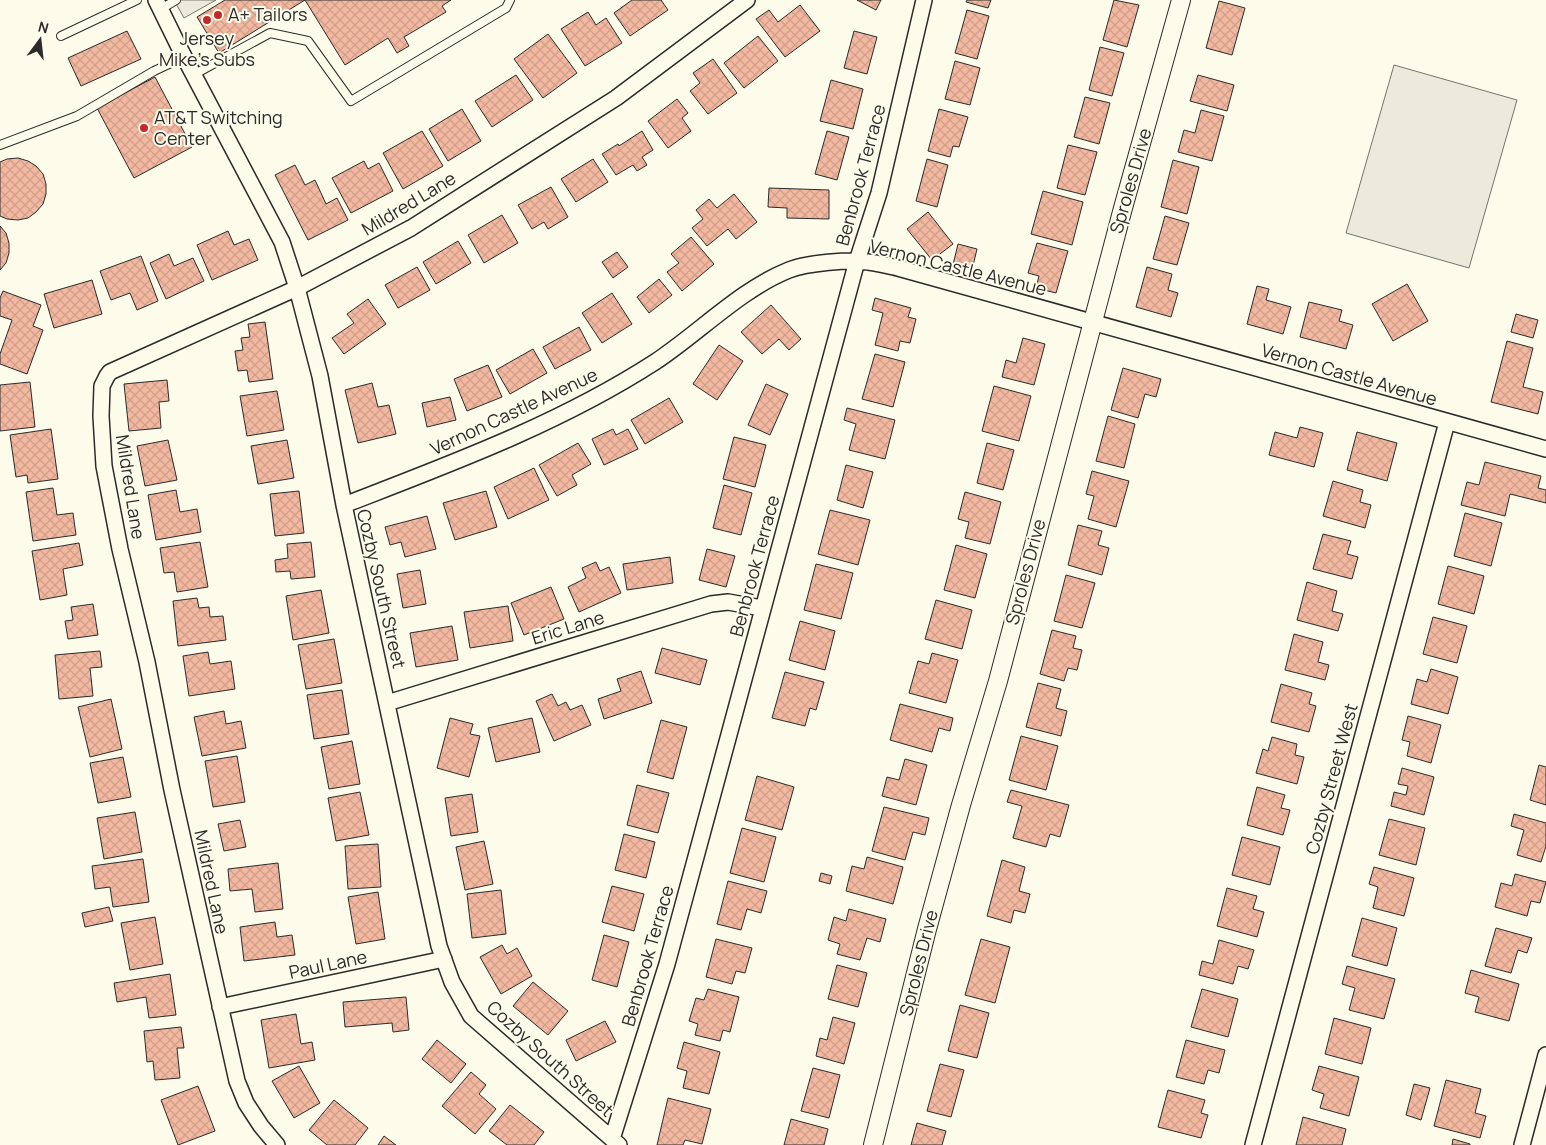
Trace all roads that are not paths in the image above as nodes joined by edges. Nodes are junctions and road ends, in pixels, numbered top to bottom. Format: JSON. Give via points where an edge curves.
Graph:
{"nodes":[{"id":1,"x":137,"y":0,"type":"edge"},
{"id":2,"x":176,"y":0,"type":"edge"},
{"id":3,"x":510,"y":0,"type":"edge"},
{"id":4,"x":747,"y":0,"type":"edge"},
{"id":5,"x":924,"y":0,"type":"edge"},
{"id":6,"x":1181,"y":0,"type":"edge"},
{"id":7,"x":158,"y":4,"type":"edge"},
{"id":8,"x":60,"y":36,"type":"dead end"},
{"id":9,"x":184,"y":57,"type":"junction"},
{"id":10,"x":194,"y":75,"type":"junction"},
{"id":11,"x":0,"y":145,"type":"edge"},
{"id":12,"x":857,"y":261,"type":"junction"},
{"id":13,"x":297,"y":288,"type":"junction"},
{"id":14,"x":1092,"y":323,"type":"junction"},
{"id":15,"x":1447,"y":422,"type":"junction"},
{"id":16,"x":1546,"y":449,"type":"edge"},
{"id":17,"x":344,"y":505,"type":"junction"},
{"id":18,"x":762,"y":608,"type":"junction"},
{"id":19,"x":387,"y":703,"type":"junction"},
{"id":20,"x":444,"y":960,"type":"junction"},
{"id":21,"x":220,"y":1007,"type":"junction"},
{"id":22,"x":1546,"y":1055,"type":"edge"},
{"id":23,"x":615,"y":1142,"type":"edge"},
{"id":24,"x":277,"y":1145,"type":"edge"},
{"id":25,"x":873,"y":1145,"type":"edge"},
{"id":26,"x":1253,"y":1145,"type":"edge"},
{"id":27,"x":1522,"y":1145,"type":"edge"}],
"edges":[{"from":1,"to":8,"type":"lane"},
{"from":2,"to":7,"type":"lane"},
{"from":3,"to":10,"type":"lane","via":[[506,8],[351,101],[308,41],[270,33]]},
{"from":4,"to":13,"type":"street","name":"Mildred Lane","via":[[616,98],[411,228]]},
{"from":5,"to":12,"type":"street","name":"Benbrook Terrace","via":[[879,193]]},
{"from":6,"to":14,"type":"street","name":"Sproles Drive"},
{"from":7,"to":9,"type":"street","name":"Cozby South Street"},
{"from":9,"to":10,"type":"street","name":"Cozby South Street"},
{"from":9,"to":11,"type":"lane","via":[[77,116]]},
{"from":10,"to":13,"type":"street","name":"Cozby South Street","via":[[282,242]]},
{"from":12,"to":14,"type":"street","name":"Vernon Castle Avenue","via":[[898,268]]},
{"from":12,"to":17,"type":"street","name":"Vernon Castle Avenue","via":[[790,270],[750,292],[656,361],[575,408],[468,458]]},
{"from":12,"to":18,"type":"street","name":"Benbrook Terrace"},
{"from":13,"to":17,"type":"street","name":"Cozby South Street","via":[[320,376]]},
{"from":13,"to":21,"type":"street","name":"Mildred Lane","via":[[110,372],[102,386],[106,475],[120,549]]},
{"from":14,"to":15,"type":"street","name":"Vernon Castle Avenue"},
{"from":14,"to":25,"type":"street","name":"Sproles Drive","via":[[998,681],[930,919]]},
{"from":15,"to":16,"type":"street","name":"Vernon Castle Avenue"},
{"from":15,"to":26,"type":"street","name":"Cozby Street West"},
{"from":17,"to":19,"type":"street","name":"Cozby South Street"},
{"from":18,"to":19,"type":"street","name":"Eric Lane","via":[[728,602],[711,604]]},
{"from":18,"to":23,"type":"street","name":"Benbrook Terrace","via":[[668,964]]},
{"from":19,"to":20,"type":"street","name":"Cozby South Street"},
{"from":20,"to":21,"type":"street","name":"Paul Lane"},
{"from":20,"to":23,"type":"street","name":"Cozby South Street","via":[[452,982],[472,1016]]},
{"from":21,"to":24,"type":"street","name":"Mildred Lane","via":[[237,1081],[246,1102]]},
{"from":22,"to":27,"type":"street"}]}
